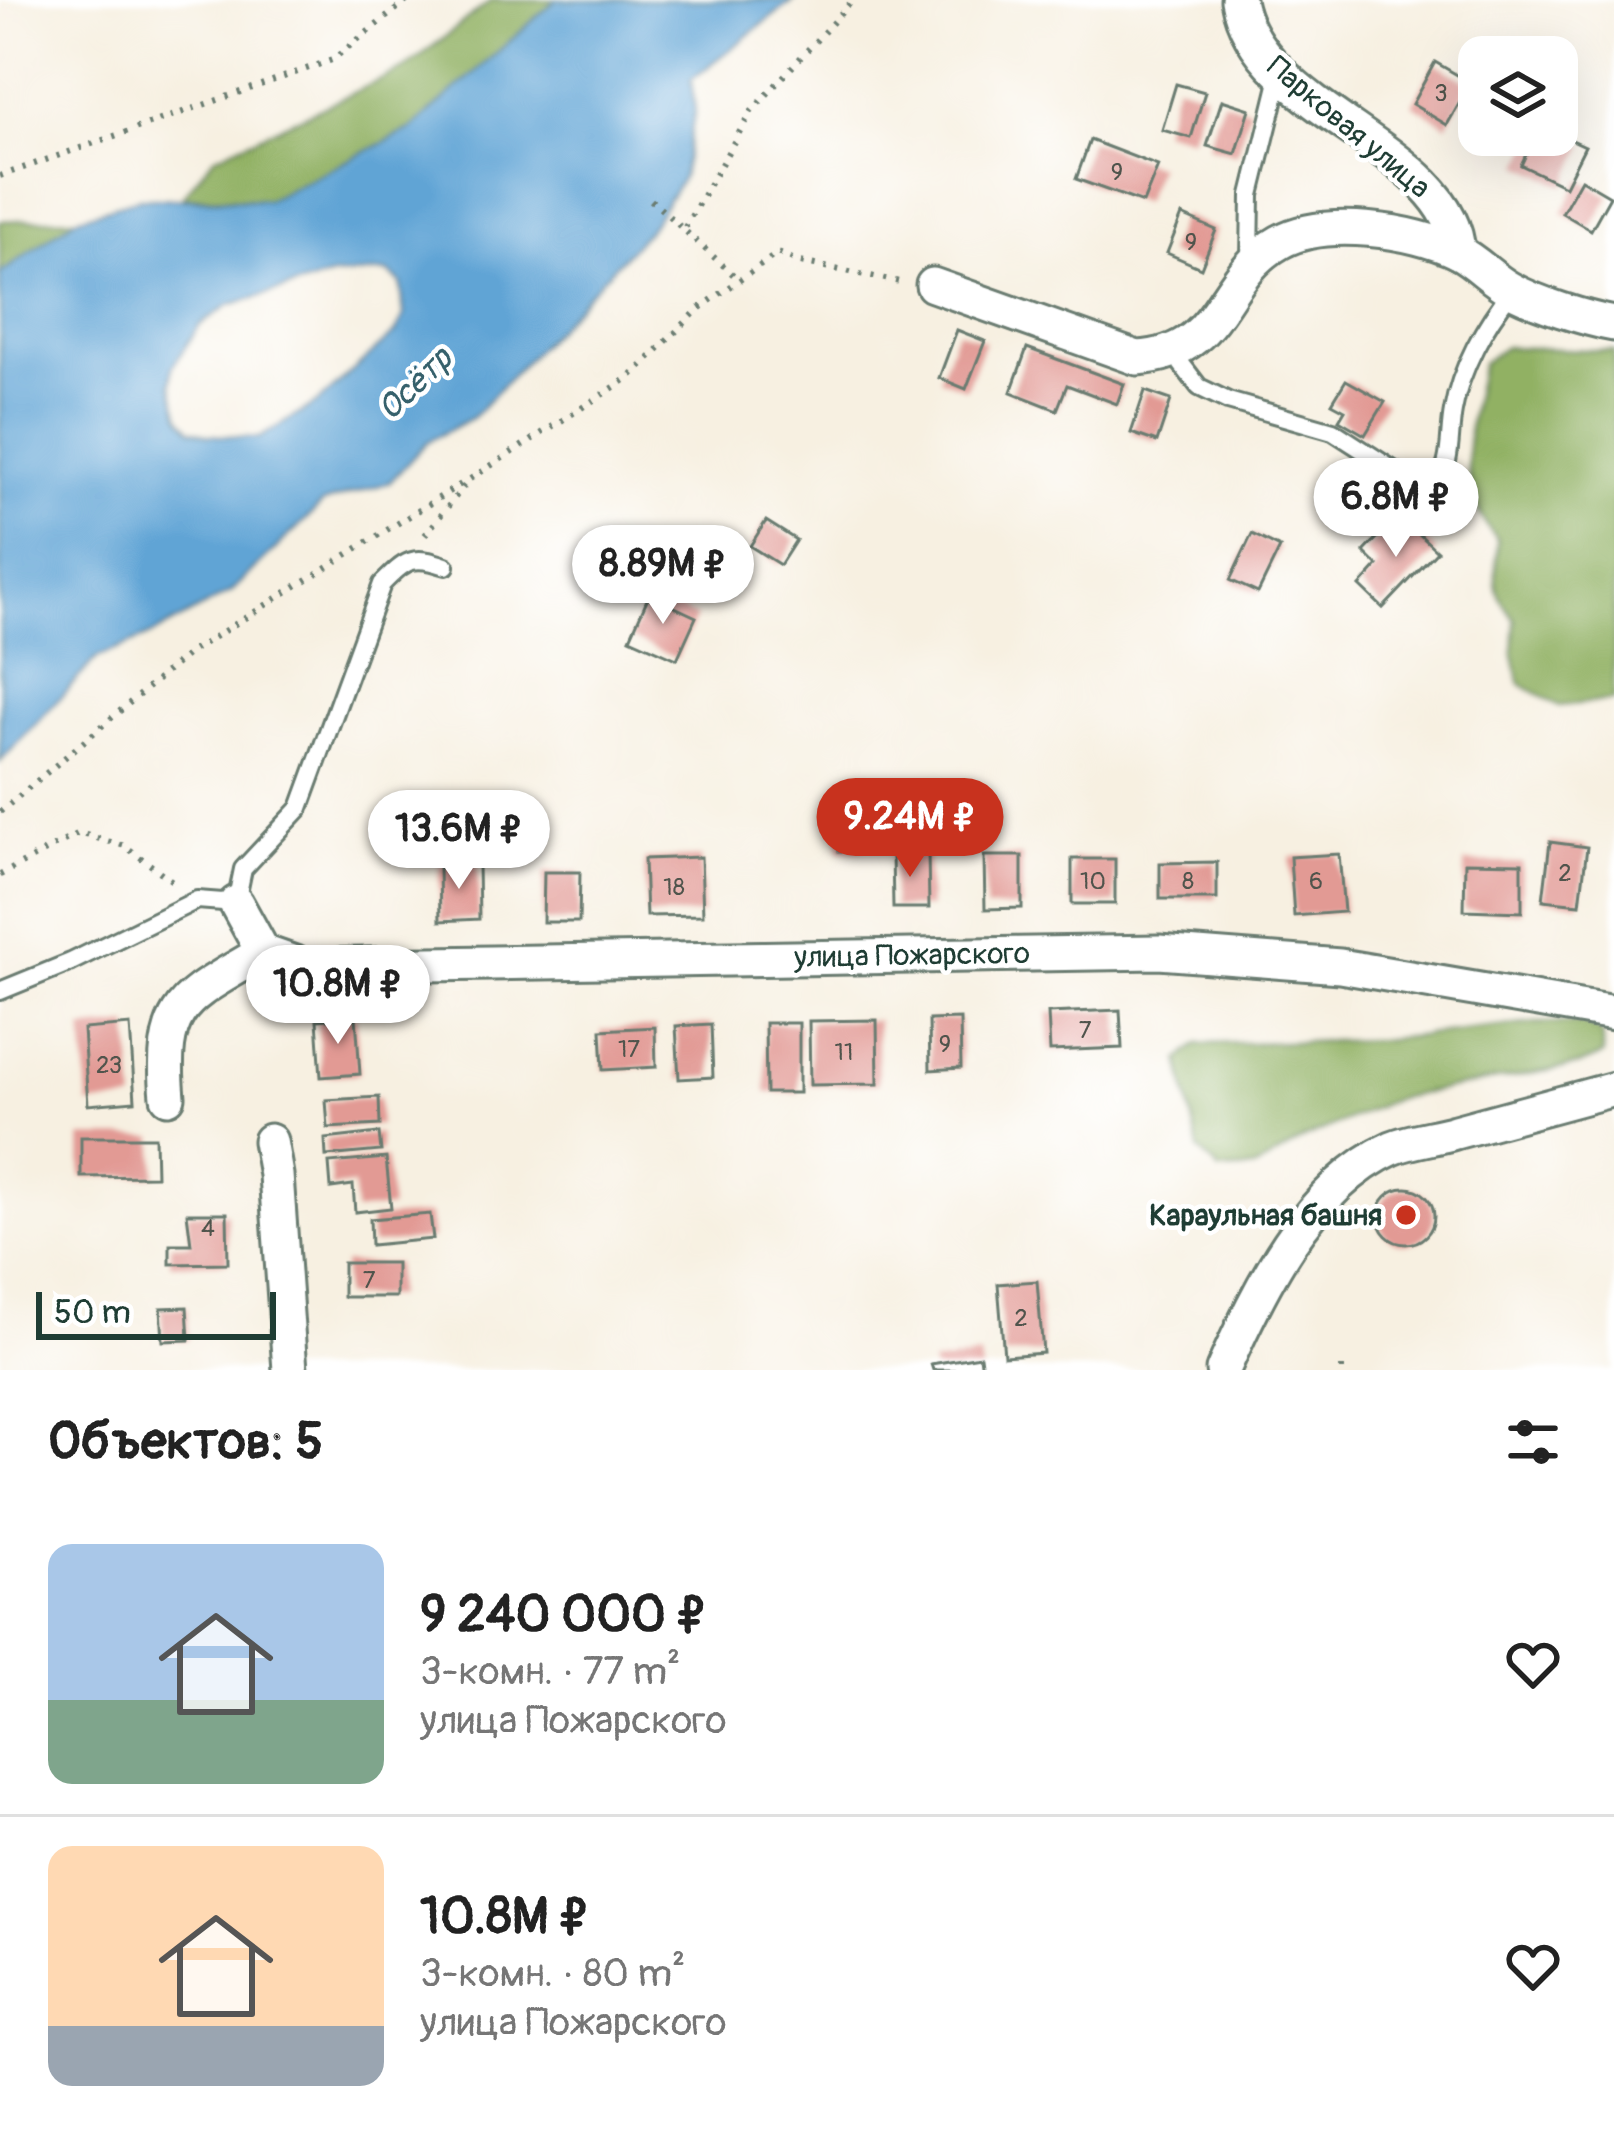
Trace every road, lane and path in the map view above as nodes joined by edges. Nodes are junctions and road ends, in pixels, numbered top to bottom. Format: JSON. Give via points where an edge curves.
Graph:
{"nodes":[{"id":1,"x":408,"y":0,"type":"edge"},
{"id":2,"x":853,"y":0,"type":"edge"},
{"id":3,"x":1238,"y":0,"type":"edge"},
{"id":4,"x":1282,"y":73,"type":"junction"},
{"id":5,"x":0,"y":176,"type":"edge"},
{"id":6,"x":651,"y":200,"type":"dead end"},
{"id":7,"x":685,"y":227,"type":"junction"},
{"id":8,"x":1457,"y":252,"type":"junction"},
{"id":9,"x":1250,"y":268,"type":"junction"},
{"id":10,"x":738,"y":279,"type":"junction"},
{"id":11,"x":933,"y":285,"type":"joint"},
{"id":12,"x":1512,"y":291,"type":"junction"},
{"id":13,"x":1614,"y":324,"type":"edge"},
{"id":14,"x":1173,"y":353,"type":"junction"},
{"id":15,"x":470,"y":479,"type":"junction"},
{"id":16,"x":404,"y":562,"type":"junction"},
{"id":17,"x":446,"y":566,"type":"dead end"},
{"id":18,"x":0,"y":812,"type":"edge"},
{"id":19,"x":0,"y":875,"type":"edge"},
{"id":20,"x":197,"y":900,"type":"junction"},
{"id":21,"x":236,"y":903,"type":"junction"},
{"id":22,"x":263,"y":952,"type":"junction"},
{"id":23,"x":0,"y":991,"type":"edge"},
{"id":24,"x":1614,"y":1013,"type":"edge"},
{"id":25,"x":1614,"y":1089,"type":"edge"},
{"id":26,"x":168,"y":1097,"type":"dead end"},
{"id":27,"x":270,"y":1141,"type":"dead end"},
{"id":28,"x":1342,"y":1359,"type":"dead end"},
{"id":29,"x":290,"y":1370,"type":"edge"},
{"id":30,"x":1223,"y":1370,"type":"edge"},
{"id":31,"x":1342,"y":1370,"type":"edge"}],
"edges":[{"from":1,"to":5,"type":"path","via":[[332,60]]},
{"from":2,"to":7,"type":"path","via":[[752,112]]},
{"from":3,"to":4,"type":"street","name":"Парковая улица","via":[[1259,51]]},
{"from":4,"to":8,"type":"street","name":"Парковая улица","via":[[1417,180],[1448,212]]},
{"from":4,"to":9,"type":"lane","via":[[1251,195]]},
{"from":6,"to":7,"type":"path"},
{"from":7,"to":10,"type":"path"},
{"from":8,"to":9,"type":"street","via":[[1388,230],[1319,231],[1280,242]]},
{"from":8,"to":12,"type":"street"},
{"from":9,"to":14,"type":"street","via":[[1206,326]]},
{"from":10,"to":11,"type":"path","via":[[778,254]]},
{"from":10,"to":15,"type":"path","via":[[630,377]]},
{"from":11,"to":14,"type":"street","via":[[1137,358]]},
{"from":12,"to":13,"type":"street"},
{"from":12,"to":14,"type":"lane","via":[[1471,357],[1453,407],[1447,470],[1436,485],[1409,480],[1333,431],[1199,388]]},
{"from":15,"to":16,"type":"path"},
{"from":15,"to":18,"type":"path","via":[[190,652]]},
{"from":16,"to":17,"type":"lane"},
{"from":16,"to":21,"type":"lane","via":[[382,584],[300,808],[242,869]]},
{"from":19,"to":20,"type":"path","via":[[79,833],[125,845]]},
{"from":20,"to":21,"type":"lane"},
{"from":20,"to":23,"type":"lane"},
{"from":21,"to":22,"type":"street"},
{"from":22,"to":24,"type":"street","name":"улица Пожарского","via":[[304,966],[1159,952],[1340,966]]},
{"from":22,"to":26,"type":"street","via":[[191,996],[169,1026]]},
{"from":25,"to":30,"type":"street","via":[[1393,1148],[1348,1177],[1272,1274]]},
{"from":27,"to":29,"type":"street"},
{"from":28,"to":31,"type":"path"}]}
